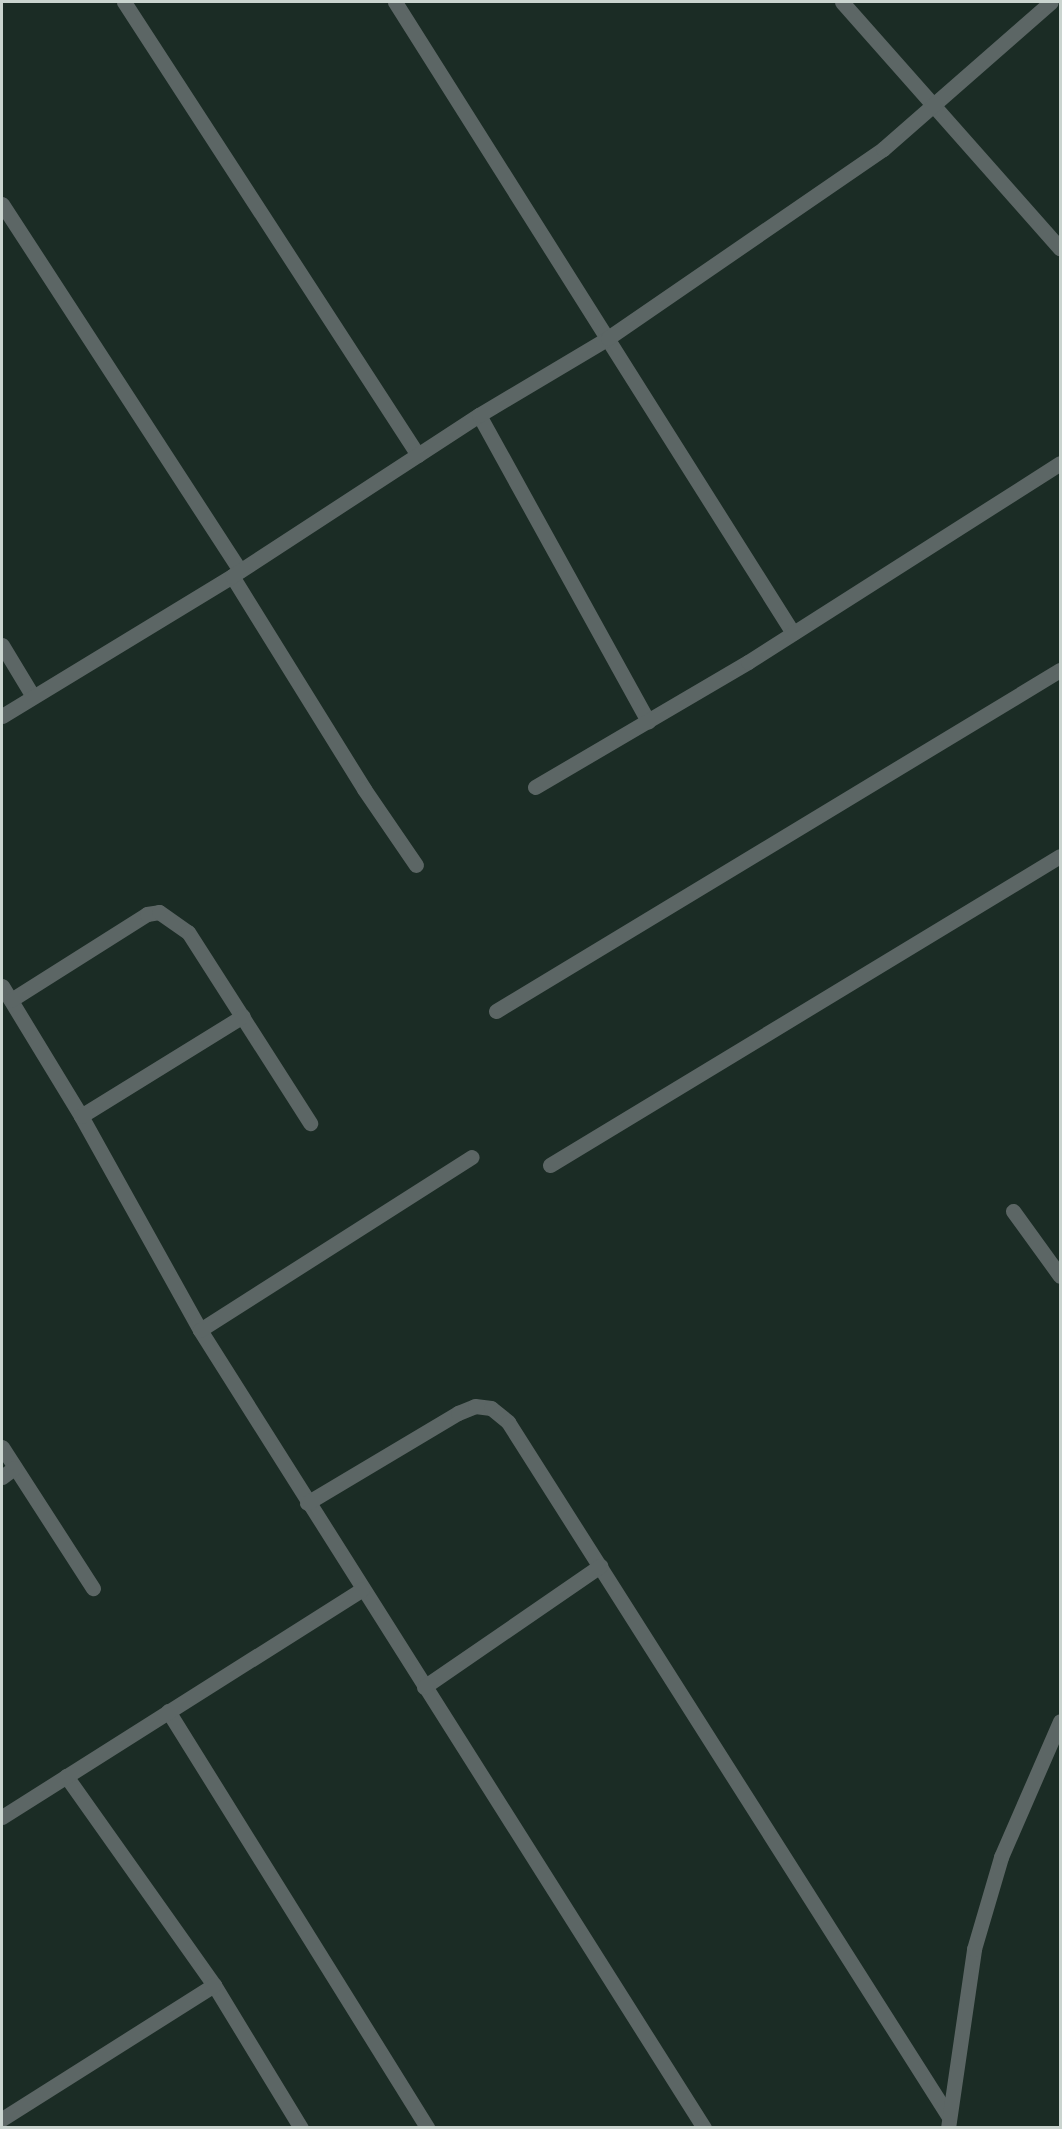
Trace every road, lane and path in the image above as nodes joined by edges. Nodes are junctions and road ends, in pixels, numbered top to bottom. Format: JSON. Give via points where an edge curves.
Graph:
{"nodes":[{"id":1,"x":124,"y":2,"type":"edge"},
{"id":2,"x":395,"y":2,"type":"edge"},
{"id":3,"x":842,"y":2,"type":"edge"},
{"id":4,"x":1051,"y":2,"type":"edge"},
{"id":5,"x":932,"y":107,"type":"junction"},
{"id":6,"x":2,"y":204,"type":"edge"},
{"id":7,"x":1060,"y":248,"type":"edge"},
{"id":8,"x":608,"y":338,"type":"junction"},
{"id":9,"x":479,"y":415,"type":"junction"},
{"id":10,"x":418,"y":455,"type":"junction"},
{"id":11,"x":1060,"y":463,"type":"edge"},
{"id":12,"x":236,"y":574,"type":"junction"},
{"id":13,"x":793,"y":633,"type":"junction"},
{"id":14,"x":2,"y":645,"type":"edge"},
{"id":15,"x":1060,"y":670,"type":"edge"},
{"id":16,"x":32,"y":695,"type":"junction"},
{"id":17,"x":2,"y":716,"type":"edge"},
{"id":18,"x":648,"y":721,"type":"junction"},
{"id":19,"x":535,"y":787,"type":"dead end"},
{"id":20,"x":1060,"y":856,"type":"edge"},
{"id":21,"x":416,"y":865,"type":"dead end"},
{"id":22,"x":2,"y":986,"type":"edge"},
{"id":23,"x":11,"y":1000,"type":"junction"},
{"id":24,"x":496,"y":1011,"type":"dead end"},
{"id":25,"x":243,"y":1016,"type":"junction"},
{"id":26,"x":81,"y":1116,"type":"junction"},
{"id":27,"x":310,"y":1123,"type":"dead end"},
{"id":28,"x":472,"y":1157,"type":"dead end"},
{"id":29,"x":550,"y":1165,"type":"dead end"},
{"id":30,"x":1013,"y":1211,"type":"dead end"},
{"id":31,"x":1060,"y":1276,"type":"edge"},
{"id":32,"x":200,"y":1330,"type":"junction"},
{"id":33,"x":2,"y":1447,"type":"edge"},
{"id":34,"x":8,"y":1472,"type":"edge"},
{"id":35,"x":307,"y":1503,"type":"junction"},
{"id":36,"x":600,"y":1566,"type":"junction"},
{"id":37,"x":93,"y":1588,"type":"dead end"},
{"id":38,"x":362,"y":1589,"type":"junction"},
{"id":39,"x":424,"y":1687,"type":"junction"},
{"id":40,"x":168,"y":1711,"type":"junction"},
{"id":41,"x":1060,"y":1721,"type":"edge"},
{"id":42,"x":66,"y":1776,"type":"junction"},
{"id":43,"x":2,"y":1817,"type":"edge"},
{"id":44,"x":214,"y":1985,"type":"junction"},
{"id":45,"x":2,"y":2119,"type":"edge"},
{"id":46,"x":949,"y":2122,"type":"edge"},
{"id":47,"x":302,"y":2127,"type":"edge"},
{"id":48,"x":428,"y":2127,"type":"edge"},
{"id":49,"x":704,"y":2127,"type":"edge"}],
"edges":[{"from":1,"to":10,"type":"street"},
{"from":2,"to":8,"type":"street"},
{"from":3,"to":5,"type":"street"},
{"from":4,"to":5,"type":"street"},
{"from":5,"to":7,"type":"street"},
{"from":5,"to":8,"type":"street","via":[[883,149]]},
{"from":6,"to":12,"type":"street"},
{"from":8,"to":9,"type":"street"},
{"from":8,"to":13,"type":"street"},
{"from":9,"to":10,"type":"street"},
{"from":9,"to":18,"type":"street"},
{"from":10,"to":12,"type":"street"},
{"from":11,"to":13,"type":"street"},
{"from":12,"to":16,"type":"street"},
{"from":12,"to":21,"type":"street","via":[[364,789]]},
{"from":13,"to":18,"type":"street"},
{"from":14,"to":16,"type":"street"},
{"from":15,"to":24,"type":"street"},
{"from":16,"to":17,"type":"street"},
{"from":18,"to":19,"type":"street"},
{"from":20,"to":29,"type":"street"},
{"from":22,"to":23,"type":"street"},
{"from":23,"to":25,"type":"street","via":[[147,914],[159,912],[188,932]]},
{"from":23,"to":26,"type":"street"},
{"from":25,"to":26,"type":"street"},
{"from":25,"to":27,"type":"street"},
{"from":26,"to":32,"type":"street"},
{"from":28,"to":32,"type":"street"},
{"from":30,"to":31,"type":"street"},
{"from":32,"to":35,"type":"street"},
{"from":33,"to":34,"type":"street"},
{"from":34,"to":37,"type":"street"},
{"from":35,"to":36,"type":"street","via":[[458,1413],[476,1406],[491,1408],[508,1422]]},
{"from":35,"to":38,"type":"street"},
{"from":36,"to":39,"type":"street"},
{"from":36,"to":46,"type":"street"},
{"from":38,"to":39,"type":"street"},
{"from":38,"to":40,"type":"street"},
{"from":39,"to":49,"type":"street"},
{"from":40,"to":42,"type":"street"},
{"from":40,"to":48,"type":"street"},
{"from":41,"to":46,"type":"street","via":[[1001,1857],[974,1949]]},
{"from":42,"to":43,"type":"street"},
{"from":42,"to":44,"type":"street"},
{"from":44,"to":45,"type":"street"},
{"from":44,"to":47,"type":"street"}]}
